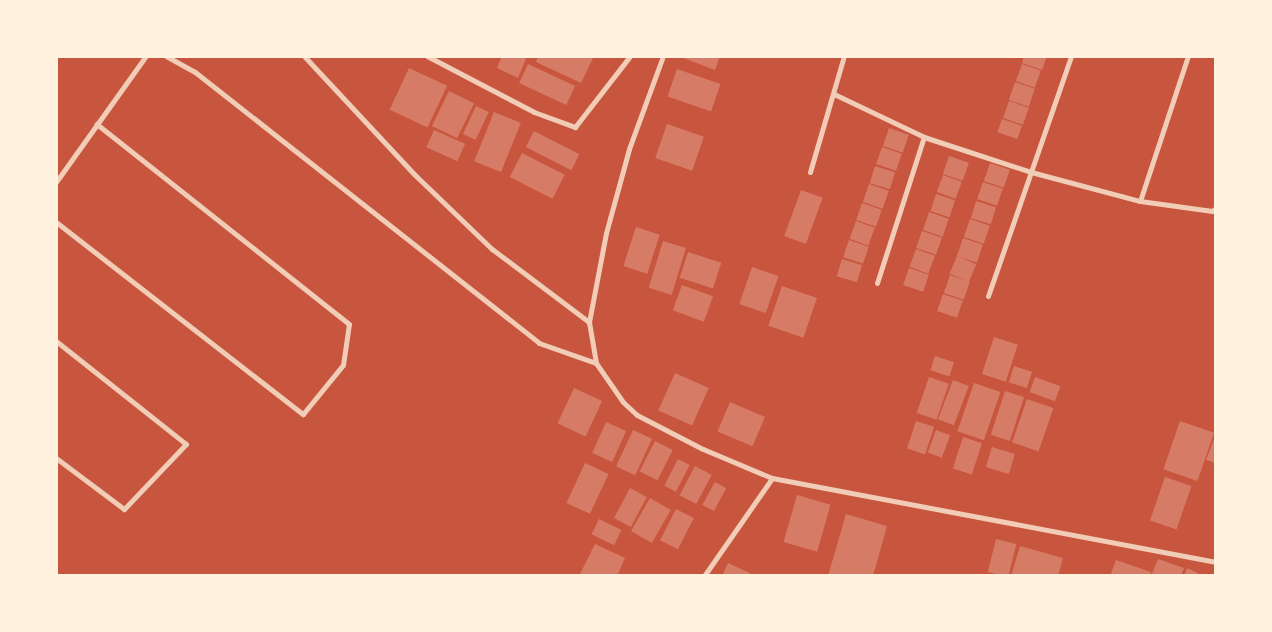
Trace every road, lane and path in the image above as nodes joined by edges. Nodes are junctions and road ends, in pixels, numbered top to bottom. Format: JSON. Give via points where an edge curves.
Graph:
{"nodes":[{"id":1,"x":146,"y":56,"type":"edge"},
{"id":2,"x":166,"y":56,"type":"edge"},
{"id":3,"x":304,"y":56,"type":"edge"},
{"id":4,"x":427,"y":56,"type":"edge"},
{"id":5,"x":630,"y":56,"type":"edge"},
{"id":6,"x":663,"y":56,"type":"edge"},
{"id":7,"x":844,"y":56,"type":"edge"},
{"id":8,"x":1071,"y":56,"type":"edge"},
{"id":9,"x":1188,"y":56,"type":"edge"},
{"id":10,"x":834,"y":94,"type":"junction"},
{"id":11,"x":97,"y":124,"type":"junction"},
{"id":12,"x":924,"y":137,"type":"junction"},
{"id":13,"x":810,"y":172,"type":"dead end"},
{"id":14,"x":1031,"y":172,"type":"junction"},
{"id":15,"x":56,"y":182,"type":"edge"},
{"id":16,"x":1140,"y":201,"type":"junction"},
{"id":17,"x":1215,"y":211,"type":"edge"},
{"id":18,"x":56,"y":222,"type":"edge"},
{"id":19,"x":877,"y":283,"type":"dead end"},
{"id":20,"x":988,"y":296,"type":"dead end"},
{"id":21,"x":589,"y":322,"type":"junction"},
{"id":22,"x":56,"y":341,"type":"edge"},
{"id":23,"x":596,"y":363,"type":"junction"},
{"id":24,"x":56,"y":458,"type":"edge"},
{"id":25,"x":772,"y":478,"type":"junction"},
{"id":26,"x":1216,"y":562,"type":"edge"},
{"id":27,"x":704,"y":576,"type":"edge"}],
"edges":[{"from":1,"to":11,"type":"street"},
{"from":2,"to":23,"type":"street","via":[[195,72],[539,343]]},
{"from":3,"to":21,"type":"street","via":[[415,175],[492,249]]},
{"from":4,"to":5,"type":"street","via":[[534,112],[575,127]]},
{"from":6,"to":21,"type":"street","via":[[629,149],[606,233]]},
{"from":7,"to":10,"type":"street"},
{"from":8,"to":14,"type":"street"},
{"from":9,"to":16,"type":"street"},
{"from":10,"to":12,"type":"street"},
{"from":10,"to":13,"type":"street"},
{"from":11,"to":15,"type":"street"},
{"from":11,"to":18,"type":"street","via":[[349,324],[343,366],[303,414]]},
{"from":12,"to":14,"type":"street"},
{"from":12,"to":19,"type":"street"},
{"from":14,"to":16,"type":"street"},
{"from":14,"to":20,"type":"street"},
{"from":16,"to":17,"type":"street"},
{"from":21,"to":23,"type":"street"},
{"from":22,"to":24,"type":"street","via":[[186,444],[124,509]]},
{"from":23,"to":25,"type":"street","via":[[623,402],[637,415],[703,449]]},
{"from":25,"to":26,"type":"street"},
{"from":25,"to":27,"type":"street"}]}
